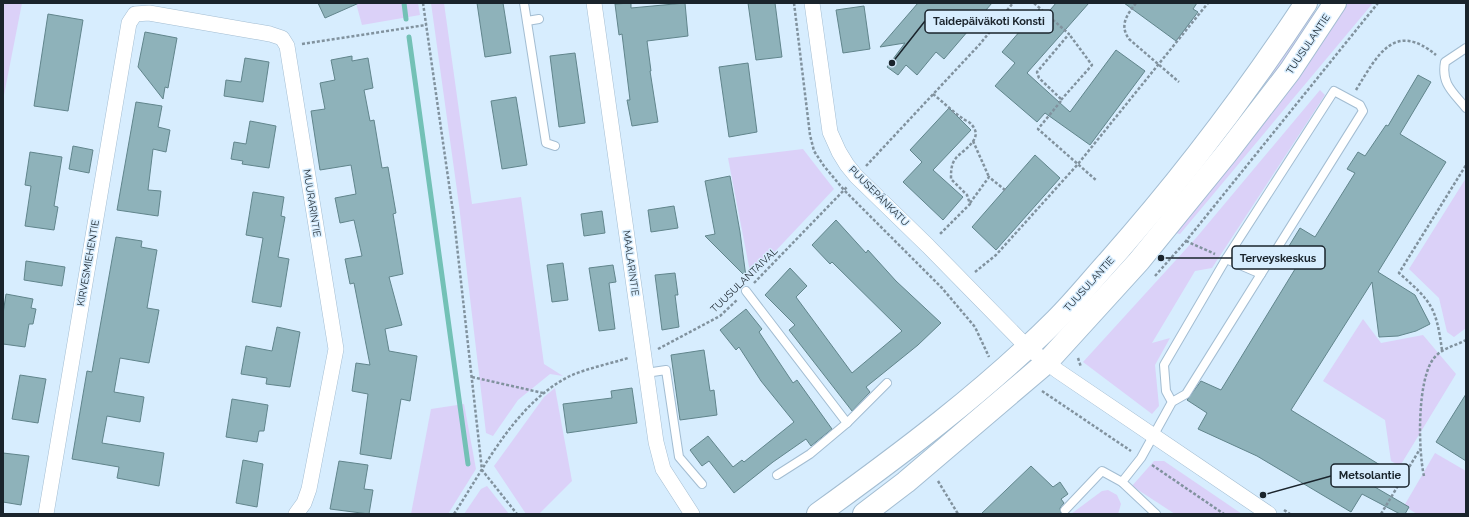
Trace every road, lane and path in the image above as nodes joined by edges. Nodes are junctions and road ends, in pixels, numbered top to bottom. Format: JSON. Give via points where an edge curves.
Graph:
{"nodes":[{"id":1,"x":423,"y":3,"type":"edge"},
{"id":2,"x":524,"y":3,"type":"edge"},
{"id":3,"x":594,"y":3,"type":"edge"},
{"id":4,"x":812,"y":3,"type":"edge"},
{"id":5,"x":1013,"y":3,"type":"edge"},
{"id":6,"x":1034,"y":3,"type":"edge"},
{"id":7,"x":1136,"y":3,"type":"edge"},
{"id":8,"x":1208,"y":3,"type":"edge"},
{"id":9,"x":1306,"y":3,"type":"edge"},
{"id":10,"x":1335,"y":3,"type":"edge"},
{"id":11,"x":539,"y":19,"type":"dead end"},
{"id":12,"x":527,"y":21,"type":"junction"},
{"id":13,"x":426,"y":25,"type":"junction"},
{"id":14,"x":1069,"y":34,"type":"junction"},
{"id":15,"x":287,"y":46,"type":"junction"},
{"id":16,"x":1466,"y":48,"type":"edge"},
{"id":17,"x":1445,"y":62,"type":"junction"},
{"id":18,"x":1158,"y":64,"type":"junction"},
{"id":19,"x":1179,"y":82,"type":"dead end"},
{"id":20,"x":934,"y":94,"type":"junction"},
{"id":21,"x":1350,"y":99,"type":"junction"},
{"id":22,"x":1061,"y":101,"type":"junction"},
{"id":23,"x":1466,"y":108,"type":"edge"},
{"id":24,"x":973,"y":141,"type":"junction"},
{"id":25,"x":555,"y":146,"type":"dead end"},
{"id":26,"x":1078,"y":164,"type":"junction"},
{"id":27,"x":1466,"y":165,"type":"edge"},
{"id":28,"x":856,"y":176,"type":"junction"},
{"id":29,"x":988,"y":178,"type":"junction"},
{"id":30,"x":1097,"y":181,"type":"dead end"},
{"id":31,"x":1005,"y":190,"type":"dead end"},
{"id":32,"x":970,"y":204,"type":"junction"},
{"id":33,"x":936,"y":238,"type":"dead end"},
{"id":34,"x":1186,"y":241,"type":"dead end"},
{"id":35,"x":1226,"y":259,"type":"junction"},
{"id":36,"x":973,"y":273,"type":"dead end"},
{"id":37,"x":1261,"y":274,"type":"junction"},
{"id":38,"x":746,"y":291,"type":"junction"},
{"id":39,"x":1466,"y":340,"type":"edge"},
{"id":40,"x":1027,"y":347,"type":"junction"},
{"id":41,"x":1442,"y":350,"type":"junction"},
{"id":42,"x":643,"y":354,"type":"junction"},
{"id":43,"x":1047,"y":362,"type":"junction"},
{"id":44,"x":646,"y":373,"type":"junction"},
{"id":45,"x":472,"y":377,"type":"junction"},
{"id":46,"x":887,"y":383,"type":"dead end"},
{"id":47,"x":543,"y":394,"type":"junction"},
{"id":48,"x":1172,"y":402,"type":"junction"},
{"id":49,"x":847,"y":423,"type":"junction"},
{"id":50,"x":1153,"y":435,"type":"junction"},
{"id":51,"x":1421,"y":449,"type":"junction"},
{"id":52,"x":482,"y":470,"type":"junction"},
{"id":53,"x":777,"y":474,"type":"dead end"},
{"id":54,"x":1424,"y":476,"type":"dead end"},
{"id":55,"x":938,"y":481,"type":"dead end"},
{"id":56,"x":1122,"y":482,"type":"junction"},
{"id":57,"x":702,"y":484,"type":"dead end"},
{"id":58,"x":1065,"y":510,"type":"dead end"},
{"id":59,"x":46,"y":514,"type":"edge"},
{"id":60,"x":296,"y":514,"type":"edge"},
{"id":61,"x":454,"y":514,"type":"edge"},
{"id":62,"x":517,"y":514,"type":"edge"},
{"id":63,"x":692,"y":514,"type":"edge"},
{"id":64,"x":818,"y":514,"type":"edge"},
{"id":65,"x":864,"y":514,"type":"edge"},
{"id":66,"x":958,"y":514,"type":"edge"},
{"id":67,"x":1156,"y":514,"type":"edge"},
{"id":68,"x":1269,"y":514,"type":"edge"},
{"id":69,"x":1381,"y":514,"type":"edge"}],
"edges":[{"from":1,"to":13,"type":"path"},
{"from":2,"to":12,"type":"lane"},
{"from":3,"to":42,"type":"street","name":"MAALARINTIE"},
{"from":4,"to":28,"type":"street","name":"PUUSEPÄNKATU","via":[[830,132],[839,152]]},
{"from":5,"to":20,"type":"path","name":"TUUSULANTAIVAL"},
{"from":6,"to":14,"type":"path"},
{"from":7,"to":18,"type":"path","via":[[1124,22],[1124,32]]},
{"from":8,"to":18,"type":"path"},
{"from":9,"to":40,"type":"main road","name":"TUUSULANTIE","via":[[1215,134],[1136,231],[1057,319]]},
{"from":10,"to":43,"type":"main road","name":"TUUSULANTIE","via":[[1290,71],[1211,172],[1139,261]]},
{"from":11,"to":12,"type":"lane"},
{"from":12,"to":25,"type":"lane","via":[[546,143]]},
{"from":13,"to":15,"type":"path"},
{"from":13,"to":45,"type":"path","via":[[454,219]]},
{"from":14,"to":22,"type":"path","via":[[1092,65]]},
{"from":14,"to":22,"type":"path","via":[[1037,72],[1039,78]]},
{"from":15,"to":59,"type":"street","name":"KIRVESMIEHENTIE","via":[[282,38],[270,34],[149,13],[135,14],[129,23]]},
{"from":15,"to":60,"type":"street","name":"MUURARINTIE","via":[[336,349],[309,490]]},
{"from":16,"to":17,"type":"lane"},
{"from":17,"to":21,"type":"path","via":[[1422,45],[1410,41],[1390,44],[1380,52]]},
{"from":17,"to":23,"type":"lane","via":[[1445,82]]},
{"from":18,"to":19,"type":"path"},
{"from":18,"to":26,"type":"path"},
{"from":20,"to":24,"type":"path","via":[[963,120],[971,123],[975,134]]},
{"from":20,"to":28,"type":"path","name":"TUUSULANTAIVAL"},
{"from":21,"to":35,"type":"lane","via":[[1334,91]]},
{"from":21,"to":37,"type":"lane","via":[[1360,105],[1363,111]]},
{"from":22,"to":26,"type":"path","via":[[1038,129]]},
{"from":24,"to":29,"type":"path"},
{"from":24,"to":32,"type":"path","via":[[967,150],[956,158],[951,169],[951,179],[967,195]]},
{"from":26,"to":30,"type":"path"},
{"from":26,"to":36,"type":"path","via":[[996,255]]},
{"from":27,"to":41,"type":"path","via":[[1398,273],[1432,305]]},
{"from":28,"to":38,"type":"path","name":"TUUSULANTAIVAL"},
{"from":28,"to":40,"type":"street","name":"PUUSEPÄNKATU"},
{"from":29,"to":31,"type":"path"},
{"from":29,"to":32,"type":"path"},
{"from":32,"to":33,"type":"path"},
{"from":34,"to":35,"type":"path"},
{"from":35,"to":37,"type":"lane"},
{"from":35,"to":48,"type":"lane","via":[[1164,365],[1166,390]]},
{"from":37,"to":48,"type":"lane","via":[[1186,394]]},
{"from":38,"to":42,"type":"path","name":"TUUSULANTAIVAL","via":[[720,316],[664,347]]},
{"from":38,"to":49,"type":"lane"},
{"from":39,"to":41,"type":"path"},
{"from":40,"to":43,"type":"street","name":"PUUSEPÄNKATU"},
{"from":40,"to":64,"type":"main road","name":"TUUSULANTIE","via":[[980,389]]},
{"from":41,"to":51,"type":"path","via":[[1434,359],[1426,376],[1422,396]]},
{"from":42,"to":44,"type":"street","name":"MAALARINTIE"},
{"from":42,"to":47,"type":"path","name":"TUUSULANTAIVAL","via":[[572,376]]},
{"from":43,"to":50,"type":"street","name":"PUUSEPÄNKATU"},
{"from":43,"to":65,"type":"main road","name":"TUUSULANTIE","via":[[906,482]]},
{"from":44,"to":57,"type":"lane","via":[[666,370],[679,457]]},
{"from":44,"to":63,"type":"street","name":"MAALARINTIE","via":[[656,442],[663,469]]},
{"from":45,"to":47,"type":"path"},
{"from":45,"to":52,"type":"path"},
{"from":46,"to":49,"type":"lane"},
{"from":47,"to":52,"type":"path","name":"TUUSULANTAIVAL","via":[[508,430]]},
{"from":48,"to":50,"type":"lane"},
{"from":49,"to":53,"type":"lane","via":[[810,454]]},
{"from":50,"to":56,"type":"lane","via":[[1141,458]]},
{"from":50,"to":68,"type":"street","name":"PUUSEPÄNKATU"},
{"from":51,"to":54,"type":"path","via":[[1420,459]]},
{"from":51,"to":69,"type":"path"},
{"from":52,"to":61,"type":"path","name":"TUUSULANTAIVAL"},
{"from":52,"to":62,"type":"path"},
{"from":55,"to":66,"type":"path"},
{"from":56,"to":58,"type":"lane","via":[[1102,471]]},
{"from":56,"to":67,"type":"lane"}]}
